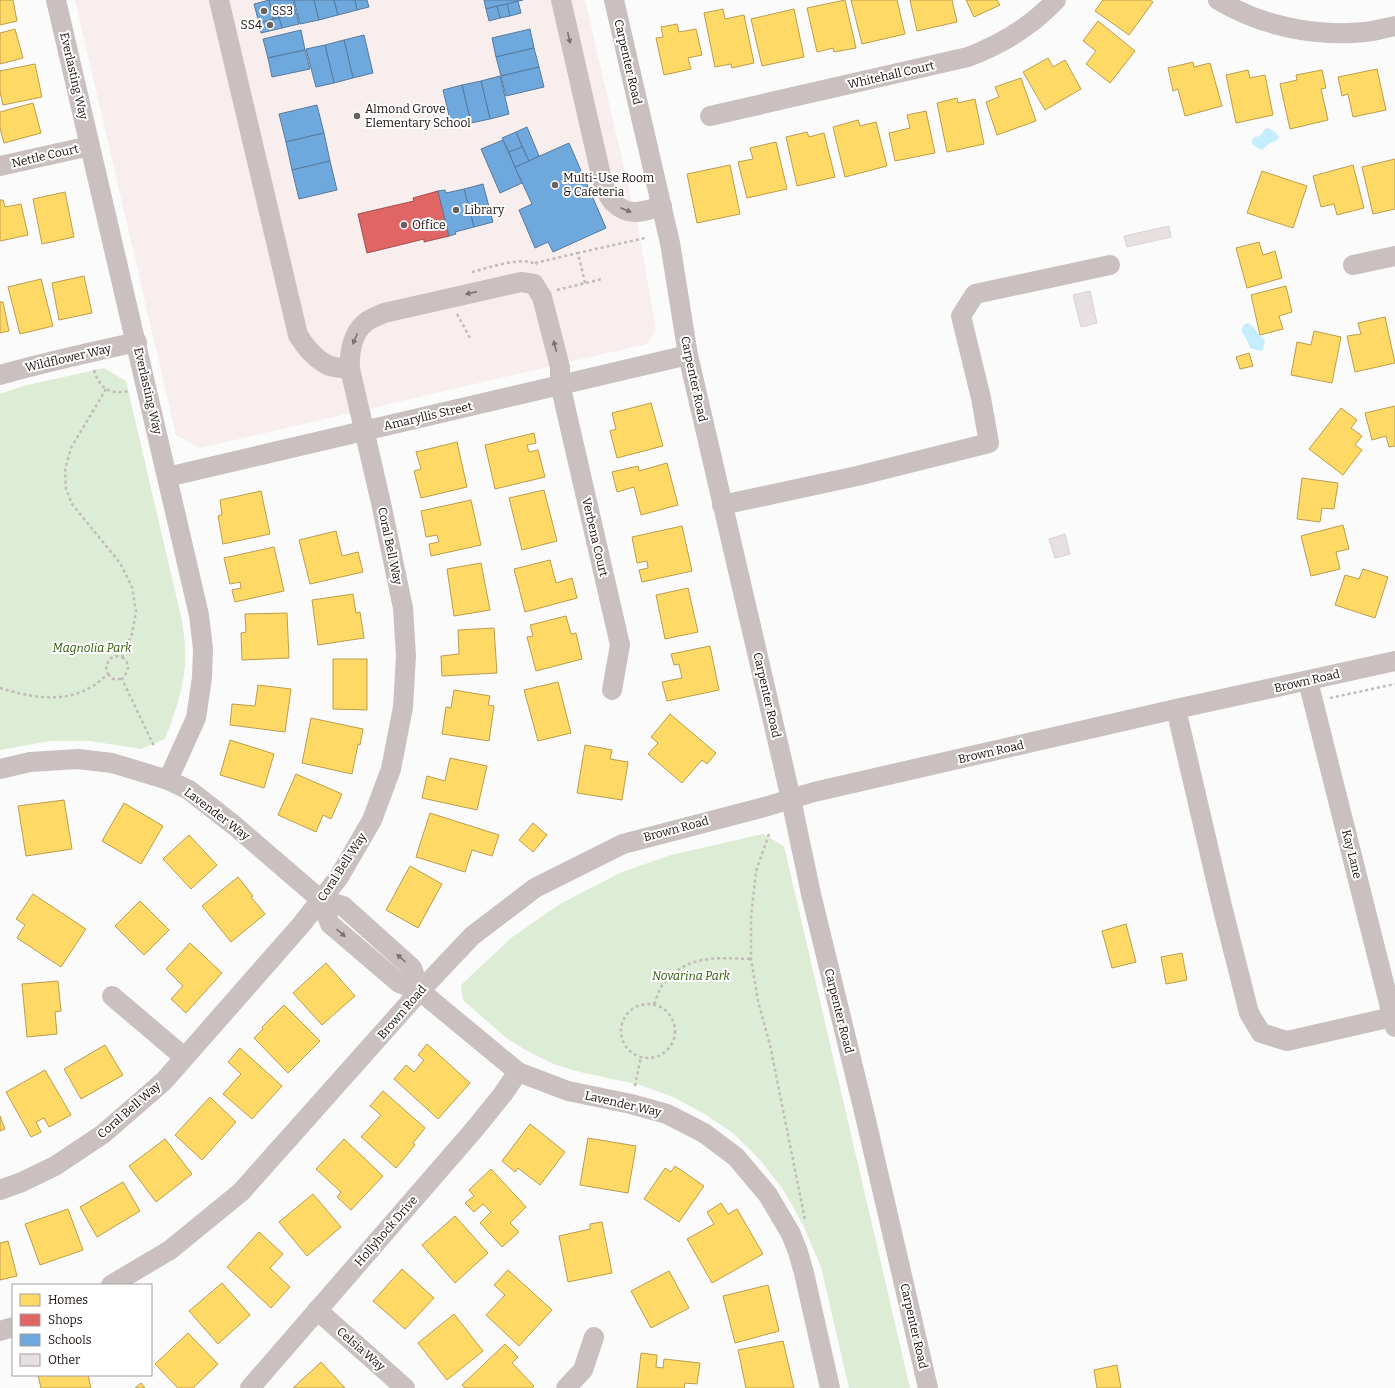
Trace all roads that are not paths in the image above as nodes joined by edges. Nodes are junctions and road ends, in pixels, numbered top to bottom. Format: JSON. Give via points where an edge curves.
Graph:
{"nodes":[{"id":1,"x":56,"y":0,"type":"edge"},
{"id":2,"x":219,"y":0,"type":"edge"},
{"id":3,"x":561,"y":0,"type":"edge"},
{"id":4,"x":614,"y":0,"type":"edge"},
{"id":5,"x":1056,"y":0,"type":"edge"},
{"id":6,"x":1218,"y":0,"type":"edge"},
{"id":7,"x":1395,"y":26,"type":"edge"},
{"id":8,"x":710,"y":116,"type":"dead end"},
{"id":9,"x":90,"y":146,"type":"junction"},
{"id":10,"x":0,"y":166,"type":"edge"},
{"id":11,"x":662,"y":206,"type":"junction"},
{"id":12,"x":1395,"y":256,"type":"edge"},
{"id":13,"x":1110,"y":265,"type":"dead end"},
{"id":14,"x":1353,"y":265,"type":"dead end"},
{"id":15,"x":136,"y":342,"type":"junction"},
{"id":16,"x":688,"y":355,"type":"junction"},
{"id":17,"x":350,"y":369,"type":"junction"},
{"id":18,"x":0,"y":375,"type":"edge"},
{"id":19,"x":560,"y":384,"type":"junction"},
{"id":20,"x":363,"y":431,"type":"junction"},
{"id":21,"x":168,"y":477,"type":"junction"},
{"id":22,"x":722,"y":505,"type":"junction"},
{"id":23,"x":1395,"y":661,"type":"edge"},
{"id":24,"x":1308,"y":681,"type":"junction"},
{"id":25,"x":612,"y":690,"type":"dead end"},
{"id":26,"x":1176,"y":709,"type":"junction"},
{"id":27,"x":0,"y":769,"type":"edge"},
{"id":28,"x":168,"y":780,"type":"junction"},
{"id":29,"x":791,"y":799,"type":"junction"},
{"id":30,"x":321,"y":900,"type":"junction"},
{"id":31,"x":420,"y":991,"type":"junction"},
{"id":32,"x":112,"y":996,"type":"dead end"},
{"id":33,"x":1394,"y":1022,"type":"edge"},
{"id":34,"x":184,"y":1057,"type":"junction"},
{"id":35,"x":518,"y":1072,"type":"junction"},
{"id":36,"x":0,"y":1190,"type":"edge"},
{"id":37,"x":113,"y":1284,"type":"edge"},
{"id":38,"x":317,"y":1310,"type":"junction"},
{"id":39,"x":12,"y":1327,"type":"edge"},
{"id":40,"x":0,"y":1330,"type":"edge"},
{"id":41,"x":594,"y":1337,"type":"dead end"},
{"id":42,"x":250,"y":1388,"type":"edge"},
{"id":43,"x":406,"y":1388,"type":"edge"},
{"id":44,"x":566,"y":1388,"type":"edge"},
{"id":45,"x":830,"y":1388,"type":"edge"},
{"id":46,"x":928,"y":1388,"type":"edge"}],
"edges":[{"from":1,"to":9,"type":"street","name":"Everlasting Way"},
{"from":2,"to":17,"type":"street","via":[[296,332],[304,346],[324,363]]},
{"from":3,"to":11,"type":"street","one_way":true,"via":[[603,184],[613,203],[628,212]]},
{"from":4,"to":11,"type":"street","name":"Carpenter Road"},
{"from":5,"to":8,"type":"street","name":"Whitehall Court","via":[[1037,19],[1009,39],[968,57]]},
{"from":6,"to":7,"type":"street","via":[[1261,20],[1301,30],[1366,32]]},
{"from":9,"to":10,"type":"street","name":"Nettle Court"},
{"from":9,"to":15,"type":"street","name":"Everlasting Way"},
{"from":11,"to":16,"type":"street","name":"Carpenter Road"},
{"from":12,"to":14,"type":"street"},
{"from":13,"to":22,"type":"street","via":[[975,294],[961,316],[990,442],[858,476]]},
{"from":15,"to":18,"type":"street","name":"Wildflower Way"},
{"from":15,"to":21,"type":"street","name":"Everlasting Way"},
{"from":16,"to":19,"type":"street","name":"Amaryllis Street"},
{"from":16,"to":22,"type":"street","name":"Carpenter Road"},
{"from":19,"to":17,"type":"street","name":"Verbena Court","one_way":true,"via":[[560,367],[542,297],[534,284],[521,282],[384,313],[366,322],[356,336],[349,354]]},
{"from":17,"to":20,"type":"street","name":"Coral Bell Way"},
{"from":19,"to":20,"type":"street","name":"Amaryllis Street"},
{"from":19,"to":25,"type":"street","name":"Verbena Court","via":[[620,645]]},
{"from":20,"to":21,"type":"street","name":"Amaryllis Street"},
{"from":20,"to":30,"type":"street","name":"Coral Bell Way","via":[[382,503],[403,608],[406,656],[403,707],[391,769],[372,820]]},
{"from":21,"to":28,"type":"street","name":"Everlasting Way","via":[[199,615],[203,649],[196,718]]},
{"from":22,"to":29,"type":"street","name":"Carpenter Road"},
{"from":23,"to":24,"type":"street","name":"Brown Road"},
{"from":24,"to":26,"type":"street","name":"Brown Road"},
{"from":24,"to":33,"type":"street","name":"Kay Lane"},
{"from":26,"to":29,"type":"street","name":"Brown Road"},
{"from":26,"to":33,"type":"street","via":[[1249,1014],[1261,1034],[1287,1041]]},
{"from":27,"to":28,"type":"street","name":"Lavender Way","via":[[30,762],[78,759],[112,763]]},
{"from":28,"to":30,"type":"street","name":"Lavender Way","via":[[189,790],[235,826]]},
{"from":29,"to":31,"type":"street","name":"Brown Road","via":[[623,844],[535,888],[472,936]]},
{"from":29,"to":46,"type":"street","name":"Carpenter Road","via":[[811,894]]},
{"from":30,"to":31,"type":"street","name":"Lavender Way","via":[[330,924],[399,983]]},
{"from":30,"to":34,"type":"street","name":"Coral Bell Way"},
{"from":31,"to":35,"type":"street","name":"Lavender Way"},
{"from":31,"to":37,"type":"street","name":"Brown Road","via":[[241,1192],[170,1250]]},
{"from":32,"to":34,"type":"street"},
{"from":34,"to":36,"type":"street","name":"Coral Bell Way","via":[[164,1081],[103,1134],[55,1166]]},
{"from":35,"to":38,"type":"street","name":"Hollyhock Drive","via":[[473,1131]]},
{"from":35,"to":45,"type":"street","name":"Lavender Way","via":[[568,1091],[667,1114],[704,1133],[736,1157],[768,1195],[791,1234],[804,1273]]},
{"from":38,"to":42,"type":"street","name":"Hollyhock Drive"},
{"from":38,"to":43,"type":"street","name":"Celsia Way"},
{"from":39,"to":40,"type":"street"},
{"from":41,"to":44,"type":"street","via":[[583,1370]]}]}
